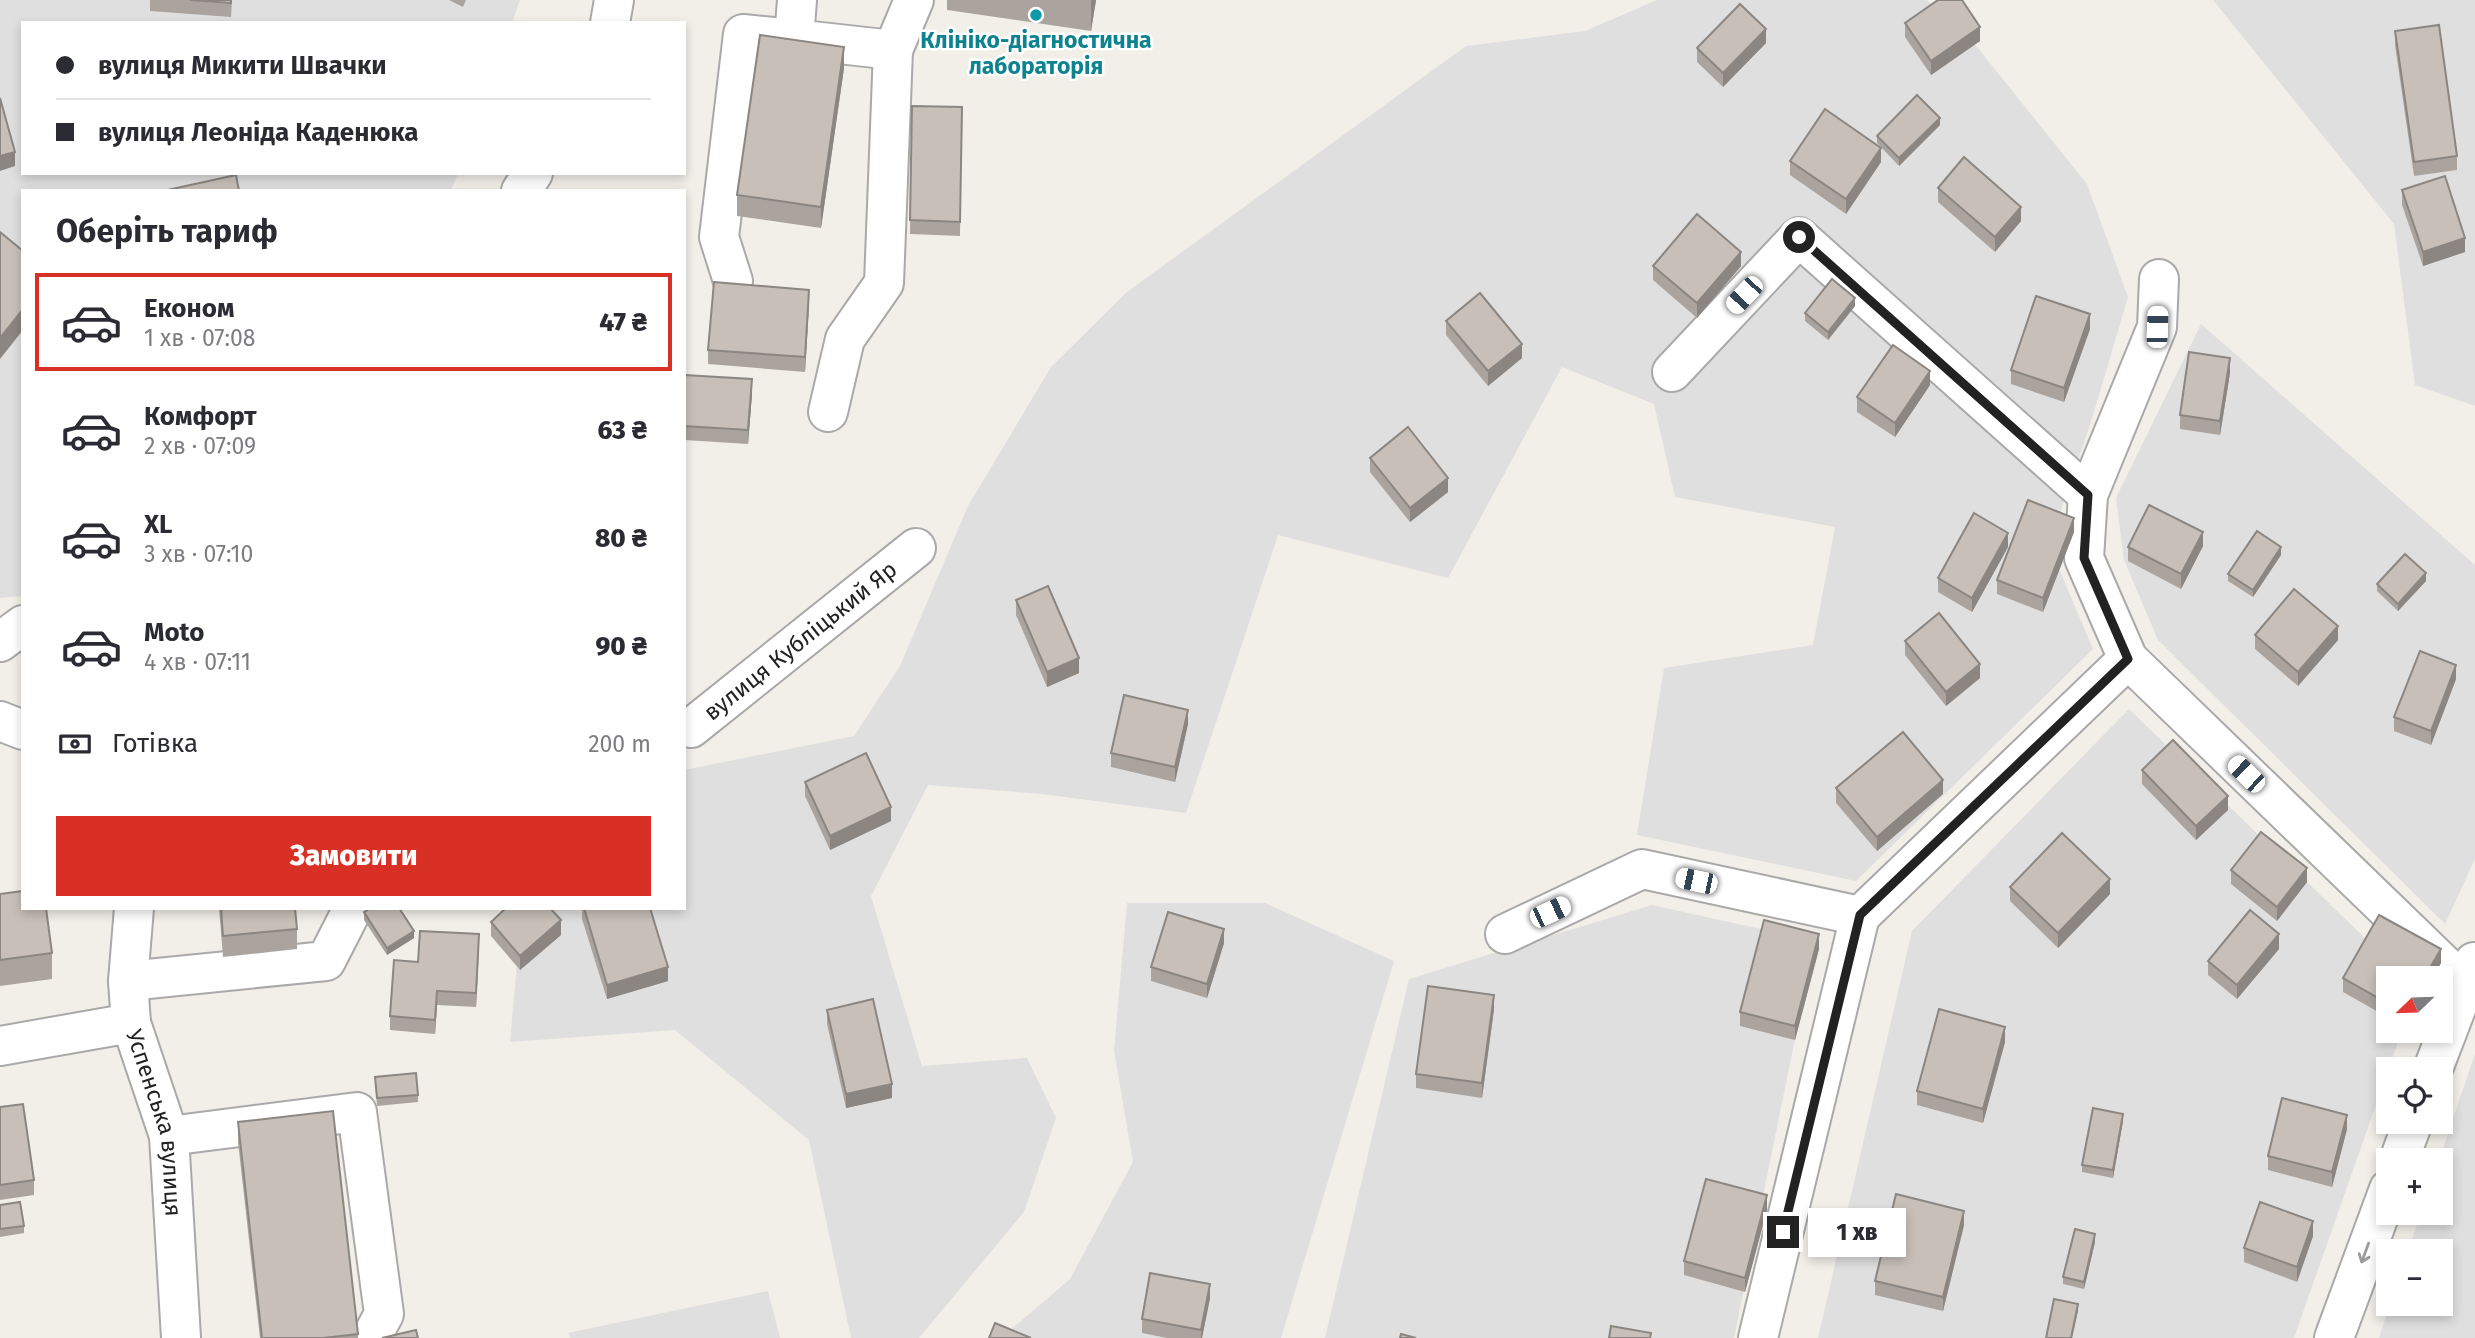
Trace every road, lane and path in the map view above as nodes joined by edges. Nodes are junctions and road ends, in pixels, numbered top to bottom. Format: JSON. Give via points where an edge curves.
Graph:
{"nodes":[{"id":1,"x":614,"y":0,"type":"edge"},
{"id":2,"x":797,"y":0,"type":"edge"},
{"id":3,"x":914,"y":0,"type":"edge"},
{"id":4,"x":610,"y":21,"type":"edge"},
{"id":5,"x":794,"y":39,"type":"junction"},
{"id":6,"x":893,"y":50,"type":"junction"},
{"id":7,"x":2159,"y":279,"type":"dead end"},
{"id":8,"x":733,"y":281,"type":"edge"},
{"id":9,"x":1672,"y":372,"type":"dead end"},
{"id":10,"x":828,"y":412,"type":"dead end"},
{"id":11,"x":2088,"y":495,"type":"junction"},
{"id":12,"x":916,"y":548,"type":"dead end"},
{"id":13,"x":21,"y":626,"type":"edge"},
{"id":14,"x":0,"y":642,"type":"edge"},
{"id":15,"x":2128,"y":659,"type":"junction"},
{"id":16,"x":0,"y":720,"type":"edge"},
{"id":17,"x":686,"y":727,"type":"edge"},
{"id":18,"x":21,"y":729,"type":"edge"},
{"id":19,"x":134,"y":910,"type":"edge"},
{"id":20,"x":352,"y":910,"type":"edge"},
{"id":21,"x":1860,"y":915,"type":"junction"},
{"id":22,"x":1505,"y":934,"type":"dead end"},
{"id":23,"x":2469,"y":972,"type":"edge"},
{"id":24,"x":128,"y":981,"type":"junction"},
{"id":25,"x":131,"y":1023,"type":"junction"},
{"id":26,"x":0,"y":1046,"type":"edge"},
{"id":27,"x":2437,"y":1057,"type":"edge"},
{"id":28,"x":169,"y":1136,"type":"junction"},
{"id":29,"x":2376,"y":1224,"type":"edge"},
{"id":30,"x":181,"y":1338,"type":"edge"},
{"id":31,"x":371,"y":1338,"type":"edge"},
{"id":32,"x":1758,"y":1338,"type":"edge"},
{"id":33,"x":2334,"y":1338,"type":"edge"}],
"edges":[{"from":1,"to":4,"type":"street"},
{"from":2,"to":5,"type":"street"},
{"from":3,"to":6,"type":"street"},
{"from":5,"to":6,"type":"street"},
{"from":5,"to":8,"type":"street","via":[[743,34],[719,237]]},
{"from":6,"to":10,"type":"street","via":[[884,283],[845,340]]},
{"from":7,"to":11,"type":"street","via":[[2157,327]]},
{"from":9,"to":11,"type":"street","via":[[1799,237]]},
{"from":11,"to":15,"type":"street","via":[[2084,558]]},
{"from":12,"to":17,"type":"street","name":"вулиця Кубліцький Яр","via":[[691,728]]},
{"from":13,"to":14,"type":"street"},
{"from":15,"to":21,"type":"street"},
{"from":15,"to":23,"type":"street"},
{"from":16,"to":18,"type":"street"},
{"from":19,"to":24,"type":"street","name":"Успенська вулиця"},
{"from":20,"to":24,"type":"street","via":[[326,961]]},
{"from":21,"to":22,"type":"street","via":[[1642,869]]},
{"from":21,"to":32,"type":"street"},
{"from":23,"to":27,"type":"street"},
{"from":24,"to":25,"type":"street","name":"Успенська вулиця"},
{"from":25,"to":26,"type":"street"},
{"from":25,"to":28,"type":"street","name":"Успенська вулиця"},
{"from":28,"to":30,"type":"street","name":"Успенська вулиця"},
{"from":28,"to":31,"type":"street","via":[[357,1112],[384,1314]]},
{"from":29,"to":33,"type":"street","one_way":true}]}
